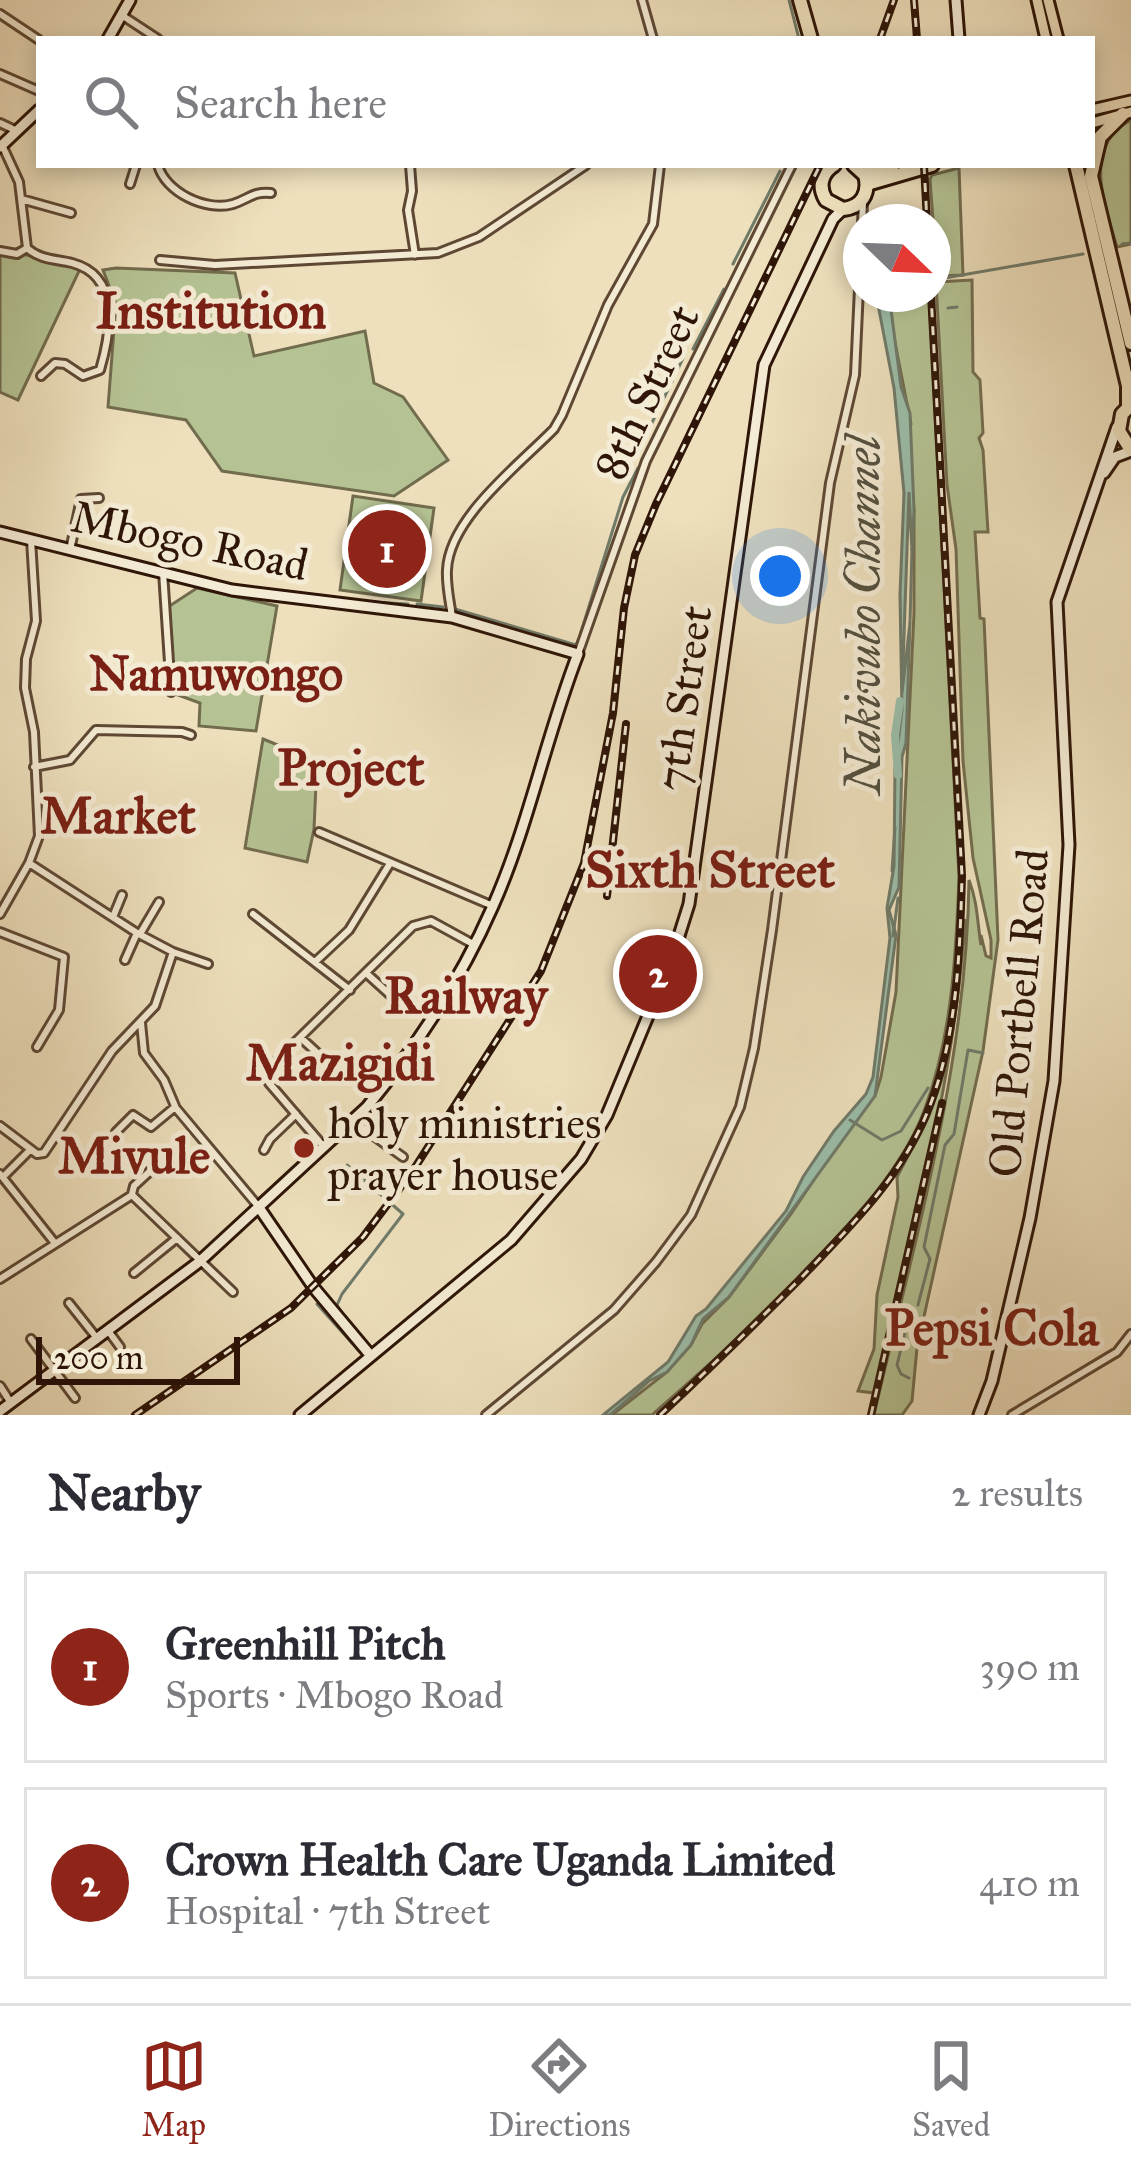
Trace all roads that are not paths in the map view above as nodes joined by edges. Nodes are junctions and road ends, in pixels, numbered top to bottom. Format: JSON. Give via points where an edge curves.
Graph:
{"nodes":[{"id":1,"x":130,"y":0,"type":"edge"},
{"id":2,"x":642,"y":0,"type":"edge"},
{"id":3,"x":800,"y":0,"type":"edge"},
{"id":4,"x":956,"y":0,"type":"edge"},
{"id":5,"x":1037,"y":0,"type":"edge"},
{"id":6,"x":1048,"y":0,"type":"edge"},
{"id":7,"x":0,"y":14,"type":"edge"},
{"id":8,"x":123,"y":16,"type":"junction"},
{"id":9,"x":109,"y":36,"type":"edge"},
{"id":10,"x":153,"y":36,"type":"edge"},
{"id":11,"x":652,"y":36,"type":"edge"},
{"id":12,"x":811,"y":36,"type":"edge"},
{"id":13,"x":958,"y":36,"type":"edge"},
{"id":14,"x":1045,"y":36,"type":"edge"},
{"id":15,"x":1057,"y":36,"type":"edge"},
{"id":16,"x":36,"y":38,"type":"edge"},
{"id":17,"x":0,"y":74,"type":"edge"},
{"id":18,"x":36,"y":90,"type":"edge"},
{"id":19,"x":1095,"y":109,"type":"edge"},
{"id":20,"x":1128,"y":109,"type":"edge"},
{"id":21,"x":36,"y":113,"type":"edge"},
{"id":22,"x":1095,"y":122,"type":"edge"},
{"id":23,"x":0,"y":123,"type":"edge"},
{"id":24,"x":17,"y":131,"type":"junction"},
{"id":25,"x":1,"y":146,"type":"edge"},
{"id":26,"x":1095,"y":154,"type":"edge"},
{"id":27,"x":135,"y":168,"type":"edge"},
{"id":28,"x":159,"y":168,"type":"edge"},
{"id":29,"x":410,"y":168,"type":"edge"},
{"id":30,"x":581,"y":168,"type":"edge"},
{"id":31,"x":660,"y":168,"type":"edge"},
{"id":32,"x":791,"y":168,"type":"edge"},
{"id":33,"x":831,"y":168,"type":"edge"},
{"id":34,"x":915,"y":168,"type":"edge"},
{"id":35,"x":1077,"y":168,"type":"edge"},
{"id":36,"x":1090,"y":170,"type":"edge"},
{"id":37,"x":876,"y":175,"type":"edge"},
{"id":38,"x":130,"y":184,"type":"dead end"},
{"id":39,"x":271,"y":193,"type":"dead end"},
{"id":40,"x":21,"y":199,"type":"junction"},
{"id":41,"x":867,"y":204,"type":"edge"},
{"id":42,"x":839,"y":211,"type":"junction"},
{"id":43,"x":71,"y":213,"type":"dead end"},
{"id":44,"x":843,"y":214,"type":"edge"},
{"id":45,"x":27,"y":248,"type":"junction"},
{"id":46,"x":0,"y":251,"type":"edge"},
{"id":47,"x":415,"y":255,"type":"junction"},
{"id":48,"x":160,"y":260,"type":"dead end"},
{"id":49,"x":857,"y":312,"type":"edge"},
{"id":50,"x":1131,"y":343,"type":"edge"},
{"id":51,"x":41,"y":376,"type":"dead end"},
{"id":52,"x":1129,"y":406,"type":"edge"},
{"id":53,"x":1119,"y":422,"type":"junction"},
{"id":54,"x":1131,"y":450,"type":"edge"},
{"id":55,"x":99,"y":498,"type":"dead end"},
{"id":56,"x":0,"y":532,"type":"edge"},
{"id":57,"x":31,"y":540,"type":"junction"},
{"id":58,"x":70,"y":550,"type":"junction"},
{"id":59,"x":163,"y":572,"type":"junction"},
{"id":60,"x":1060,"y":610,"type":"junction"},
{"id":61,"x":452,"y":617,"type":"junction"},
{"id":62,"x":578,"y":654,"type":"junction"},
{"id":63,"x":171,"y":692,"type":"dead end"},
{"id":64,"x":191,"y":735,"type":"dead end"},
{"id":65,"x":34,"y":766,"type":"junction"},
{"id":66,"x":319,"y":832,"type":"dead end"},
{"id":67,"x":29,"y":863,"type":"junction"},
{"id":68,"x":389,"y":865,"type":"junction"},
{"id":69,"x":122,"y":895,"type":"dead end"},
{"id":70,"x":158,"y":902,"type":"dead end"},
{"id":71,"x":493,"y":906,"type":"junction"},
{"id":72,"x":0,"y":914,"type":"edge"},
{"id":73,"x":253,"y":914,"type":"dead end"},
{"id":74,"x":112,"y":917,"type":"junction"},
{"id":75,"x":0,"y":932,"type":"edge"},
{"id":76,"x":139,"y":933,"type":"junction"},
{"id":77,"x":473,"y":944,"type":"junction"},
{"id":78,"x":173,"y":952,"type":"junction"},
{"id":79,"x":125,"y":960,"type":"dead end"},
{"id":80,"x":315,"y":962,"type":"junction"},
{"id":81,"x":208,"y":964,"type":"dead end"},
{"id":82,"x":366,"y":974,"type":"junction"},
{"id":83,"x":350,"y":990,"type":"junction"},
{"id":84,"x":397,"y":1001,"type":"dead end"},
{"id":85,"x":141,"y":1023,"type":"junction"},
{"id":86,"x":301,"y":1038,"type":"junction"},
{"id":87,"x":37,"y":1047,"type":"dead end"},
{"id":88,"x":338,"y":1072,"type":"dead end"},
{"id":89,"x":175,"y":1107,"type":"junction"},
{"id":90,"x":296,"y":1114,"type":"junction"},
{"id":91,"x":352,"y":1120,"type":"junction"},
{"id":92,"x":0,"y":1126,"type":"edge"},
{"id":93,"x":116,"y":1132,"type":"dead end"},
{"id":94,"x":325,"y":1147,"type":"junction"},
{"id":95,"x":30,"y":1150,"type":"junction"},
{"id":96,"x":264,"y":1150,"type":"dead end"},
{"id":97,"x":404,"y":1157,"type":"dead end"},
{"id":98,"x":160,"y":1162,"type":"dead end"},
{"id":99,"x":1,"y":1176,"type":"edge"},
{"id":100,"x":131,"y":1195,"type":"junction"},
{"id":101,"x":260,"y":1209,"type":"junction"},
{"id":102,"x":178,"y":1238,"type":"junction"},
{"id":103,"x":55,"y":1243,"type":"junction"},
{"id":104,"x":200,"y":1262,"type":"junction"},
{"id":105,"x":134,"y":1273,"type":"dead end"},
{"id":106,"x":0,"y":1279,"type":"edge"},
{"id":107,"x":233,"y":1292,"type":"dead end"},
{"id":108,"x":69,"y":1304,"type":"dead end"},
{"id":109,"x":107,"y":1329,"type":"junction"},
{"id":110,"x":1131,"y":1334,"type":"edge"},
{"id":111,"x":96,"y":1337,"type":"junction"},
{"id":112,"x":31,"y":1339,"type":"dead end"},
{"id":113,"x":120,"y":1347,"type":"dead end"},
{"id":114,"x":371,"y":1356,"type":"junction"},
{"id":115,"x":54,"y":1369,"type":"junction"},
{"id":116,"x":0,"y":1386,"type":"edge"},
{"id":117,"x":75,"y":1398,"type":"dead end"},
{"id":118,"x":11,"y":1403,"type":"junction"},
{"id":119,"x":0,"y":1411,"type":"edge"},
{"id":120,"x":984,"y":1414,"type":"edge"},
{"id":121,"x":300,"y":1415,"type":"edge"},
{"id":122,"x":486,"y":1415,"type":"edge"},
{"id":123,"x":1012,"y":1415,"type":"edge"}],
"edges":[{"from":1,"to":8,"type":"street"},
{"from":2,"to":11,"type":"street"},
{"from":3,"to":12,"type":"highway"},
{"from":4,"to":13,"type":"street"},
{"from":5,"to":14,"type":"main road"},
{"from":6,"to":15,"type":"main road"},
{"from":7,"to":16,"type":"street"},
{"from":8,"to":9,"type":"street"},
{"from":8,"to":10,"type":"street"},
{"from":17,"to":18,"type":"street"},
{"from":19,"to":20,"type":"main road"},
{"from":20,"to":22,"type":"main road"},
{"from":20,"to":26,"type":"highway"},
{"from":21,"to":24,"type":"street"},
{"from":23,"to":24,"type":"street"},
{"from":24,"to":25,"type":"street"},
{"from":25,"to":40,"type":"street"},
{"from":27,"to":38,"type":"street"},
{"from":28,"to":39,"type":"street","via":[[198,202],[230,205]]},
{"from":29,"to":47,"type":"street"},
{"from":30,"to":47,"type":"street","via":[[479,236]]},
{"from":31,"to":61,"type":"street","via":[[653,224],[615,289],[562,415],[456,540],[446,574]]},
{"from":32,"to":62,"type":"street","name":"8th Street","via":[[646,461]]},
{"from":33,"to":42,"type":"highway","via":[[821,187]]},
{"from":34,"to":37,"type":"highway"},
{"from":35,"to":52,"type":"highway"},
{"from":36,"to":50,"type":"highway"},
{"from":37,"to":41,"type":"street"},
{"from":37,"to":42,"type":"highway"},
{"from":40,"to":43,"type":"street"},
{"from":40,"to":45,"type":"street"},
{"from":42,"to":44,"type":"street"},
{"from":42,"to":114,"type":"street","name":"7th Street","via":[[764,365],[689,904],[672,958],[581,1160],[511,1240]]},
{"from":45,"to":46,"type":"street"},
{"from":45,"to":51,"type":"street","via":[[97,273],[109,307],[100,370],[82,376],[56,363]]},
{"from":47,"to":48,"type":"street","via":[[215,265]]},
{"from":49,"to":122,"type":"street","via":[[855,374],[830,483],[772,930],[740,1107],[710,1180],[666,1251],[614,1310]]},
{"from":52,"to":53,"type":"highway"},
{"from":53,"to":54,"type":"highway"},
{"from":53,"to":60,"type":"street","name":"Old Portbell Road"},
{"from":54,"to":60,"type":"street","name":"Old Portbell Road","via":[[1104,473]]},
{"from":55,"to":58,"type":"street","via":[[81,499]]},
{"from":56,"to":57,"type":"street","name":"Mbogo Road"},
{"from":57,"to":58,"type":"street","name":"Mbogo Road"},
{"from":57,"to":65,"type":"street","via":[[36,621],[25,675]]},
{"from":58,"to":59,"type":"street","name":"Mbogo Road"},
{"from":59,"to":61,"type":"street","name":"Mbogo Road","via":[[232,590]]},
{"from":59,"to":63,"type":"street"},
{"from":60,"to":120,"type":"street","name":"Old Portbell Road","via":[[1069,845],[1054,1081]]},
{"from":61,"to":62,"type":"street","name":"Mbogo Road"},
{"from":62,"to":71,"type":"street"},
{"from":64,"to":65,"type":"street","via":[[96,730],[70,760]]},
{"from":65,"to":67,"type":"street","via":[[38,836]]},
{"from":66,"to":68,"type":"street"},
{"from":67,"to":72,"type":"street"},
{"from":67,"to":74,"type":"street"},
{"from":68,"to":71,"type":"street"},
{"from":68,"to":80,"type":"street","via":[[356,920]]},
{"from":69,"to":74,"type":"street"},
{"from":70,"to":76,"type":"street"},
{"from":71,"to":77,"type":"street"},
{"from":73,"to":80,"type":"street"},
{"from":74,"to":76,"type":"street"},
{"from":75,"to":87,"type":"street","via":[[64,957],[59,1010]]},
{"from":76,"to":78,"type":"street"},
{"from":76,"to":79,"type":"street"},
{"from":77,"to":82,"type":"street","via":[[422,920]]},
{"from":77,"to":91,"type":"street","via":[[412,1048]]},
{"from":78,"to":81,"type":"street"},
{"from":78,"to":85,"type":"street"},
{"from":80,"to":83,"type":"street"},
{"from":82,"to":83,"type":"street"},
{"from":82,"to":84,"type":"street"},
{"from":83,"to":86,"type":"street"},
{"from":85,"to":89,"type":"street","via":[[144,1053]]},
{"from":85,"to":95,"type":"street","via":[[112,1051],[44,1153]]},
{"from":86,"to":88,"type":"street"},
{"from":86,"to":90,"type":"street","via":[[268,1075]]},
{"from":89,"to":93,"type":"street","via":[[152,1127],[133,1114]]},
{"from":89,"to":101,"type":"street"},
{"from":90,"to":94,"type":"street"},
{"from":90,"to":96,"type":"street"},
{"from":91,"to":94,"type":"street"},
{"from":91,"to":97,"type":"street"},
{"from":92,"to":95,"type":"street"},
{"from":94,"to":101,"type":"street"},
{"from":95,"to":99,"type":"street"},
{"from":98,"to":100,"type":"street"},
{"from":99,"to":103,"type":"street"},
{"from":100,"to":102,"type":"street"},
{"from":100,"to":103,"type":"street"},
{"from":101,"to":104,"type":"street"},
{"from":101,"to":114,"type":"street"},
{"from":102,"to":104,"type":"street"},
{"from":102,"to":105,"type":"street"},
{"from":103,"to":106,"type":"street"},
{"from":104,"to":107,"type":"street"},
{"from":104,"to":109,"type":"street"},
{"from":108,"to":111,"type":"street"},
{"from":109,"to":111,"type":"street"},
{"from":109,"to":113,"type":"street"},
{"from":110,"to":123,"type":"street","via":[[1117,1352]]},
{"from":111,"to":115,"type":"street"},
{"from":112,"to":115,"type":"street"},
{"from":114,"to":121,"type":"street","name":"7th Street"},
{"from":115,"to":117,"type":"street"},
{"from":115,"to":118,"type":"street"},
{"from":116,"to":118,"type":"street"},
{"from":118,"to":119,"type":"street"}]}
